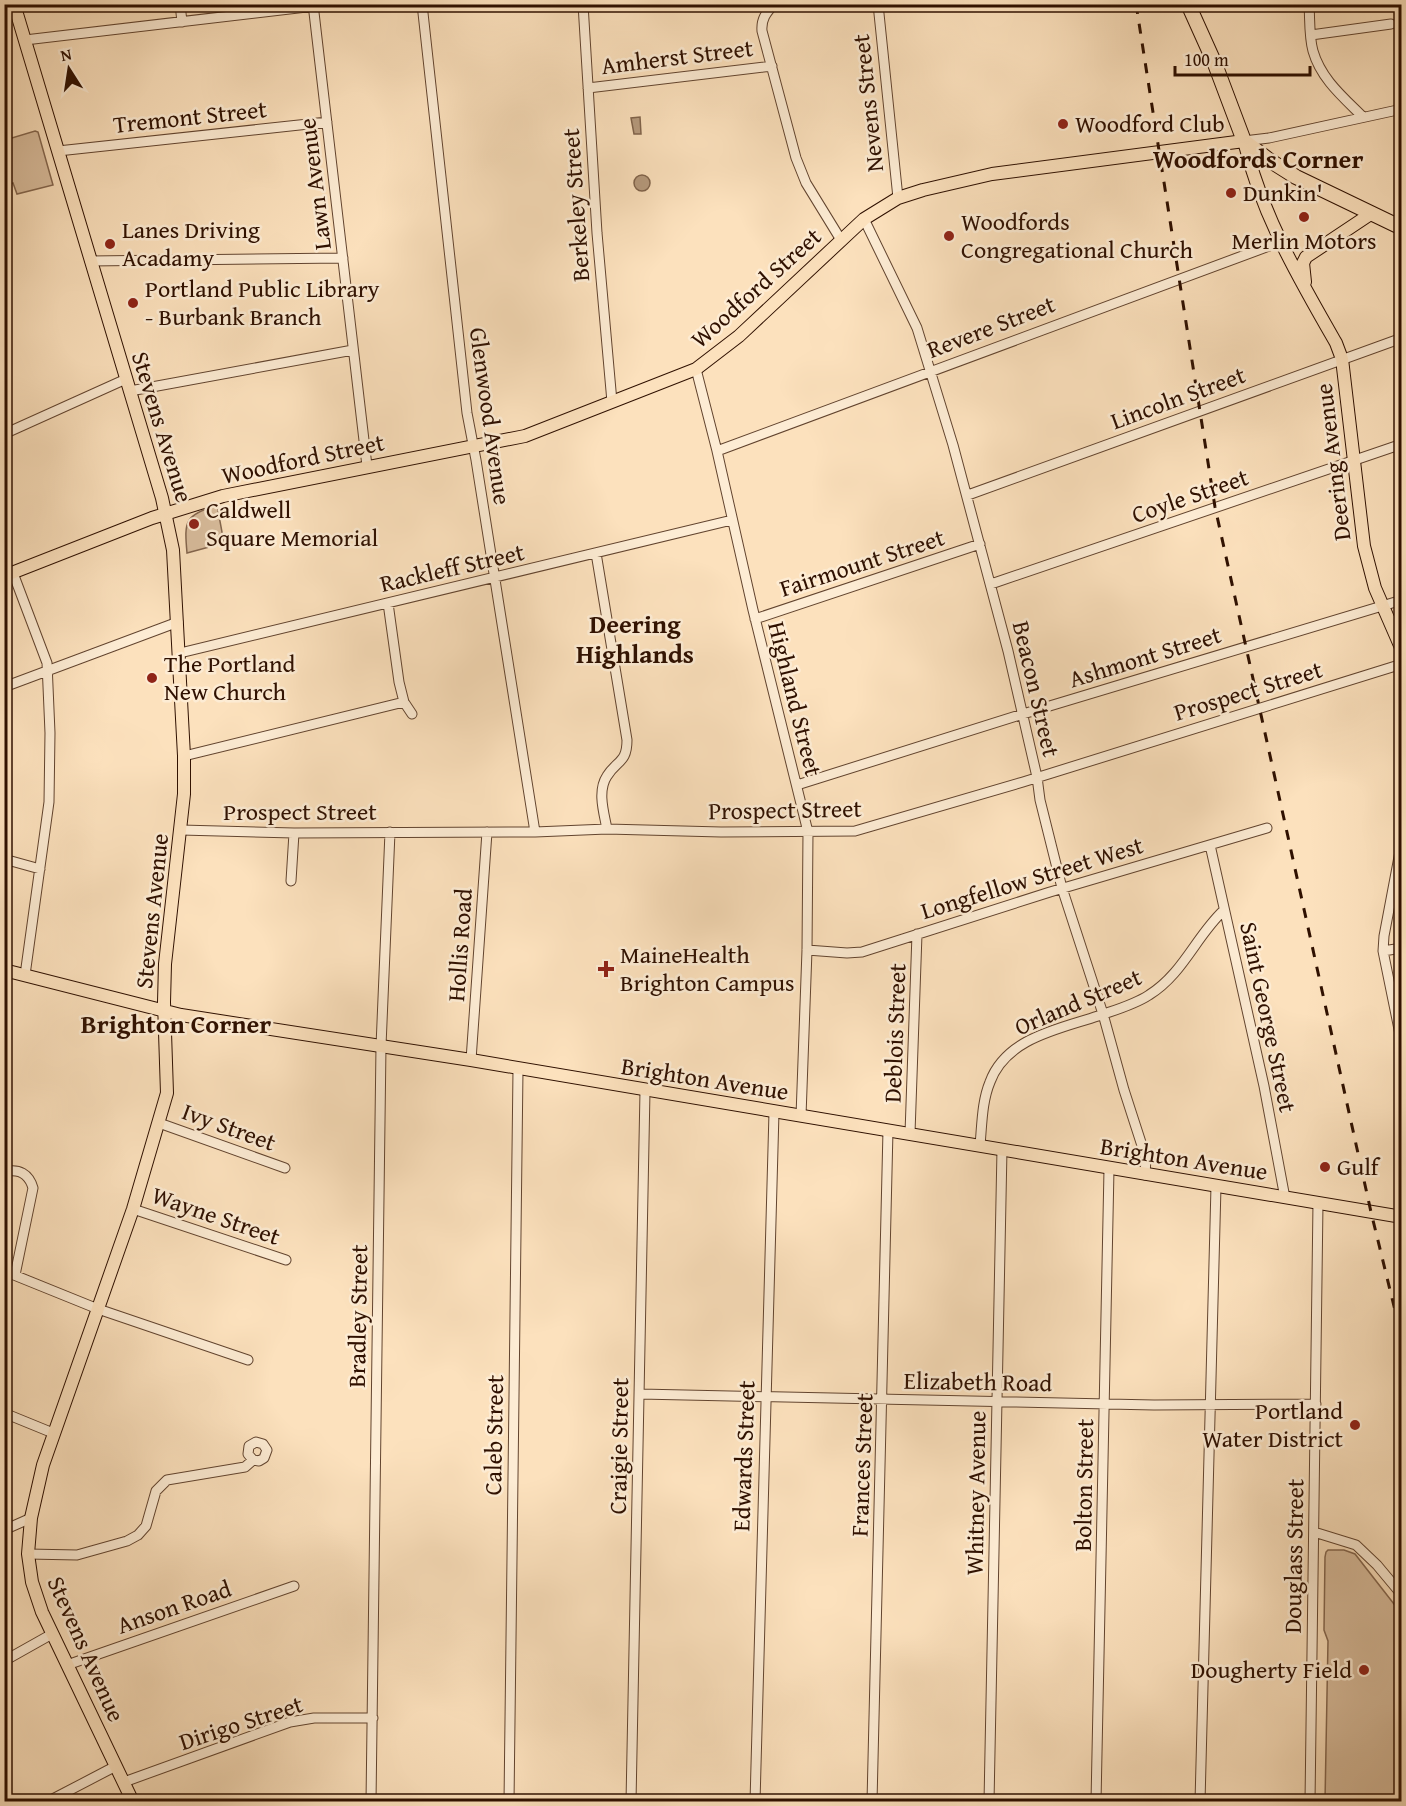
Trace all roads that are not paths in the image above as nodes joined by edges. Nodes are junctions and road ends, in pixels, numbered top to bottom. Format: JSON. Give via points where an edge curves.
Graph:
{"nodes":[{"id":1,"x":14,"y":4,"type":"edge"},
{"id":2,"x":180,"y":4,"type":"edge"},
{"id":3,"x":332,"y":4,"type":"edge"},
{"id":4,"x":422,"y":4,"type":"edge"},
{"id":5,"x":583,"y":4,"type":"edge"},
{"id":6,"x":774,"y":4,"type":"edge"},
{"id":7,"x":878,"y":4,"type":"edge"},
{"id":8,"x":1188,"y":4,"type":"edge"},
{"id":9,"x":1309,"y":4,"type":"edge"},
{"id":10,"x":313,"y":5,"type":"edge"},
{"id":11,"x":182,"y":22,"type":"junction"},
{"id":12,"x":1391,"y":24,"type":"dead end"},
{"id":13,"x":1311,"y":35,"type":"junction"},
{"id":14,"x":25,"y":40,"type":"junction"},
{"id":15,"x":772,"y":66,"type":"junction"},
{"id":16,"x":588,"y":88,"type":"junction"},
{"id":17,"x":1401,"y":109,"type":"edge"},
{"id":18,"x":1363,"y":117,"type":"junction"},
{"id":19,"x":327,"y":122,"type":"junction"},
{"id":20,"x":1244,"y":141,"type":"junction"},
{"id":21,"x":58,"y":151,"type":"junction"},
{"id":22,"x":898,"y":198,"type":"junction"},
{"id":23,"x":1372,"y":213,"type":"junction"},
{"id":24,"x":864,"y":219,"type":"junction"},
{"id":25,"x":1401,"y":228,"type":"edge"},
{"id":26,"x":841,"y":240,"type":"junction"},
{"id":27,"x":1282,"y":247,"type":"junction"},
{"id":28,"x":1306,"y":257,"type":"junction"},
{"id":29,"x":343,"y":258,"type":"junction"},
{"id":30,"x":90,"y":261,"type":"junction"},
{"id":31,"x":1306,"y":289,"type":"junction"},
{"id":32,"x":1401,"y":339,"type":"edge"},
{"id":33,"x":353,"y":350,"type":"junction"},
{"id":34,"x":1342,"y":359,"type":"junction"},
{"id":35,"x":696,"y":369,"type":"junction"},
{"id":36,"x":932,"y":372,"type":"junction"},
{"id":37,"x":128,"y":385,"type":"junction"},
{"id":38,"x":612,"y":402,"type":"junction"},
{"id":39,"x":4,"y":434,"type":"edge"},
{"id":40,"x":1401,"y":444,"type":"edge"},
{"id":41,"x":472,"y":447,"type":"junction"},
{"id":42,"x":717,"y":451,"type":"junction"},
{"id":43,"x":1354,"y":460,"type":"junction"},
{"id":44,"x":367,"y":466,"type":"junction"},
{"id":45,"x":968,"y":495,"type":"junction"},
{"id":46,"x":166,"y":514,"type":"junction"},
{"id":47,"x":732,"y":520,"type":"junction"},
{"id":48,"x":980,"y":544,"type":"junction"},
{"id":49,"x":596,"y":553,"type":"junction"},
{"id":50,"x":9,"y":575,"type":"edge"},
{"id":51,"x":496,"y":578,"type":"junction"},
{"id":52,"x":991,"y":584,"type":"junction"},
{"id":53,"x":1401,"y":600,"type":"edge"},
{"id":54,"x":388,"y":603,"type":"junction"},
{"id":55,"x":1383,"y":606,"type":"junction"},
{"id":56,"x":755,"y":619,"type":"junction"},
{"id":57,"x":178,"y":622,"type":"junction"},
{"id":58,"x":1401,"y":650,"type":"edge"},
{"id":59,"x":180,"y":653,"type":"junction"},
{"id":60,"x":1401,"y":664,"type":"edge"},
{"id":61,"x":48,"y":671,"type":"junction"},
{"id":62,"x":4,"y":687,"type":"edge"},
{"id":63,"x":404,"y":702,"type":"junction"},
{"id":64,"x":412,"y":714,"type":"dead end"},
{"id":65,"x":1023,"y":714,"type":"junction"},
{"id":66,"x":184,"y":756,"type":"junction"},
{"id":67,"x":1037,"y":777,"type":"junction"},
{"id":68,"x":797,"y":785,"type":"junction"},
{"id":69,"x":1267,"y":828,"type":"dead end"},
{"id":70,"x":607,"y":829,"type":"junction"},
{"id":71,"x":181,"y":831,"type":"junction"},
{"id":72,"x":390,"y":832,"type":"junction"},
{"id":73,"x":487,"y":832,"type":"junction"},
{"id":74,"x":535,"y":832,"type":"junction"},
{"id":75,"x":808,"y":832,"type":"junction"},
{"id":76,"x":294,"y":833,"type":"junction"},
{"id":77,"x":1401,"y":841,"type":"edge"},
{"id":78,"x":1210,"y":845,"type":"junction"},
{"id":79,"x":4,"y":859,"type":"edge"},
{"id":80,"x":40,"y":869,"type":"junction"},
{"id":81,"x":291,"y":881,"type":"dead end"},
{"id":82,"x":1062,"y":888,"type":"junction"},
{"id":83,"x":1224,"y":910,"type":"junction"},
{"id":84,"x":917,"y":934,"type":"junction"},
{"id":85,"x":1401,"y":948,"type":"edge"},
{"id":86,"x":807,"y":950,"type":"junction"},
{"id":87,"x":1383,"y":951,"type":"junction"},
{"id":88,"x":4,"y":970,"type":"edge"},
{"id":89,"x":25,"y":975,"type":"junction"},
{"id":90,"x":164,"y":1011,"type":"junction"},
{"id":91,"x":1103,"y":1014,"type":"junction"},
{"id":92,"x":1401,"y":1044,"type":"edge"},
{"id":93,"x":381,"y":1046,"type":"junction"},
{"id":94,"x":471,"y":1060,"type":"junction"},
{"id":95,"x":518,"y":1070,"type":"junction"},
{"id":96,"x":645,"y":1091,"type":"junction"},
{"id":97,"x":774,"y":1112,"type":"junction"},
{"id":98,"x":801,"y":1116,"type":"junction"},
{"id":99,"x":159,"y":1123,"type":"junction"},
{"id":100,"x":888,"y":1130,"type":"junction"},
{"id":101,"x":910,"y":1133,"type":"junction"},
{"id":102,"x":980,"y":1145,"type":"junction"},
{"id":103,"x":1002,"y":1149,"type":"junction"},
{"id":104,"x":285,"y":1168,"type":"dead end"},
{"id":105,"x":1109,"y":1169,"type":"junction"},
{"id":106,"x":4,"y":1172,"type":"edge"},
{"id":107,"x":1145,"y":1175,"type":"junction"},
{"id":108,"x":1216,"y":1186,"type":"junction"},
{"id":109,"x":1286,"y":1198,"type":"junction"},
{"id":110,"x":1318,"y":1203,"type":"junction"},
{"id":111,"x":133,"y":1209,"type":"junction"},
{"id":112,"x":1401,"y":1217,"type":"edge"},
{"id":113,"x":286,"y":1260,"type":"dead end"},
{"id":114,"x":4,"y":1271,"type":"edge"},
{"id":115,"x":15,"y":1275,"type":"junction"},
{"id":116,"x":98,"y":1309,"type":"junction"},
{"id":117,"x":248,"y":1360,"type":"dead end"},
{"id":118,"x":640,"y":1394,"type":"junction"},
{"id":119,"x":765,"y":1397,"type":"junction"},
{"id":120,"x":883,"y":1400,"type":"junction"},
{"id":121,"x":997,"y":1402,"type":"junction"},
{"id":122,"x":1105,"y":1403,"type":"junction"},
{"id":123,"x":1316,"y":1404,"type":"junction"},
{"id":124,"x":1211,"y":1405,"type":"junction"},
{"id":125,"x":4,"y":1413,"type":"edge"},
{"id":126,"x":54,"y":1433,"type":"junction"},
{"id":127,"x":253,"y":1460,"type":"dead end"},
{"id":128,"x":31,"y":1518,"type":"junction"},
{"id":129,"x":4,"y":1530,"type":"edge"},
{"id":130,"x":1314,"y":1532,"type":"junction"},
{"id":131,"x":28,"y":1554,"type":"junction"},
{"id":132,"x":294,"y":1586,"type":"dead end"},
{"id":133,"x":1401,"y":1594,"type":"edge"},
{"id":134,"x":52,"y":1634,"type":"junction"},
{"id":135,"x":4,"y":1661,"type":"edge"},
{"id":136,"x":67,"y":1665,"type":"junction"},
{"id":137,"x":373,"y":1718,"type":"junction"},
{"id":138,"x":116,"y":1766,"type":"junction"},
{"id":139,"x":124,"y":1782,"type":"junction"},
{"id":140,"x":47,"y":1802,"type":"edge"},
{"id":141,"x":133,"y":1802,"type":"edge"},
{"id":142,"x":371,"y":1802,"type":"edge"},
{"id":143,"x":509,"y":1802,"type":"edge"},
{"id":144,"x":631,"y":1802,"type":"edge"},
{"id":145,"x":755,"y":1802,"type":"edge"},
{"id":146,"x":872,"y":1802,"type":"edge"},
{"id":147,"x":989,"y":1802,"type":"edge"},
{"id":148,"x":1096,"y":1802,"type":"edge"},
{"id":149,"x":1200,"y":1802,"type":"edge"},
{"id":150,"x":1310,"y":1802,"type":"edge"}],
"edges":[{"from":1,"to":14,"type":"main road","name":"Stevens Avenue"},
{"from":2,"to":11,"type":"street"},
{"from":3,"to":10,"type":"street"},
{"from":4,"to":41,"type":"street","name":"Glenwood Avenue"},
{"from":5,"to":16,"type":"street","name":"Berkeley Street"},
{"from":6,"to":15,"type":"street","via":[[761,22]]},
{"from":7,"to":22,"type":"street","name":"Nevens Street"},
{"from":8,"to":20,"type":"highway"},
{"from":9,"to":13,"type":"street"},
{"from":10,"to":11,"type":"street"},
{"from":10,"to":19,"type":"street","name":"Lawn Avenue"},
{"from":11,"to":14,"type":"street"},
{"from":12,"to":13,"type":"street"},
{"from":13,"to":18,"type":"street","via":[[1312,50],[1325,77]]},
{"from":14,"to":21,"type":"main road","name":"Stevens Avenue"},
{"from":15,"to":16,"type":"street","name":"Amherst Street"},
{"from":15,"to":26,"type":"street","via":[[796,158],[806,183]]},
{"from":16,"to":38,"type":"street","name":"Berkeley Street"},
{"from":17,"to":18,"type":"street","name":"Woodford Street"},
{"from":18,"to":20,"type":"street","name":"Woodford Street"},
{"from":19,"to":21,"type":"street","name":"Tremont Street"},
{"from":19,"to":29,"type":"street","name":"Lawn Avenue"},
{"from":20,"to":22,"type":"main road","name":"Woodford Street","via":[[1014,171]]},
{"from":20,"to":23,"type":"highway","via":[[1296,177]]},
{"from":20,"to":27,"type":"main road","name":"Deering Avenue","via":[[1258,192]]},
{"from":21,"to":30,"type":"main road","name":"Stevens Avenue"},
{"from":22,"to":24,"type":"main road","name":"Woodford Street"},
{"from":23,"to":25,"type":"highway"},
{"from":23,"to":28,"type":"main road"},
{"from":24,"to":26,"type":"main road","name":"Woodford Street"},
{"from":24,"to":36,"type":"street","name":"Beacon Street","via":[[908,307]]},
{"from":26,"to":35,"type":"main road","name":"Woodford Street","via":[[740,335]]},
{"from":27,"to":28,"type":"street"},
{"from":27,"to":31,"type":"main road","name":"Deering Avenue"},
{"from":27,"to":36,"type":"street","name":"Revere Street"},
{"from":28,"to":31,"type":"main road"},
{"from":29,"to":30,"type":"street"},
{"from":29,"to":33,"type":"street","name":"Lawn Avenue"},
{"from":30,"to":37,"type":"main road","name":"Stevens Avenue"},
{"from":31,"to":34,"type":"main road","name":"Deering Avenue"},
{"from":32,"to":34,"type":"street","name":"Lincoln Street"},
{"from":33,"to":37,"type":"street"},
{"from":33,"to":44,"type":"street","name":"Lawn Avenue"},
{"from":34,"to":43,"type":"main road","name":"Deering Avenue"},
{"from":34,"to":45,"type":"street","name":"Lincoln Street"},
{"from":35,"to":38,"type":"main road","name":"Woodford Street"},
{"from":35,"to":42,"type":"street","name":"Highland Street"},
{"from":36,"to":42,"type":"street","name":"Revere Street"},
{"from":36,"to":45,"type":"street","name":"Beacon Street"},
{"from":37,"to":39,"type":"street"},
{"from":37,"to":46,"type":"main road","name":"Stevens Avenue"},
{"from":38,"to":41,"type":"main road","name":"Woodford Street","via":[[525,436]]},
{"from":40,"to":43,"type":"street","name":"Coyle Street"},
{"from":41,"to":44,"type":"main road","name":"Woodford Street"},
{"from":41,"to":51,"type":"street","name":"Glenwood Avenue"},
{"from":42,"to":47,"type":"street","name":"Highland Street"},
{"from":43,"to":52,"type":"street","name":"Coyle Street"},
{"from":43,"to":55,"type":"main road","name":"Deering Avenue","via":[[1364,546]]},
{"from":44,"to":46,"type":"main road","name":"Woodford Street","via":[[257,487]]},
{"from":45,"to":48,"type":"street","name":"Beacon Street"},
{"from":46,"to":50,"type":"main road","name":"Woodford Street"},
{"from":46,"to":57,"type":"main road","name":"Stevens Avenue"},
{"from":47,"to":49,"type":"street","name":"Rackleff Street"},
{"from":47,"to":56,"type":"street","name":"Highland Street"},
{"from":48,"to":52,"type":"street","name":"Beacon Street"},
{"from":48,"to":56,"type":"street","name":"Fairmount Street"},
{"from":49,"to":51,"type":"street","name":"Rackleff Street"},
{"from":49,"to":70,"type":"street","via":[[627,740],[627,753],[606,777],[602,789]]},
{"from":50,"to":61,"type":"street"},
{"from":51,"to":54,"type":"street","name":"Rackleff Street"},
{"from":51,"to":74,"type":"street","name":"Glenwood Avenue"},
{"from":52,"to":65,"type":"street","name":"Beacon Street"},
{"from":53,"to":55,"type":"street","name":"Ashmont Street"},
{"from":54,"to":59,"type":"street","name":"Rackleff Street"},
{"from":54,"to":63,"type":"street"},
{"from":55,"to":58,"type":"main road","name":"Deering Avenue"},
{"from":55,"to":65,"type":"street","name":"Ashmont Street"},
{"from":56,"to":68,"type":"street","name":"Highland Street"},
{"from":57,"to":59,"type":"main road","name":"Stevens Avenue"},
{"from":57,"to":61,"type":"street"},
{"from":59,"to":66,"type":"main road","name":"Stevens Avenue"},
{"from":60,"to":67,"type":"street","name":"Prospect Street"},
{"from":61,"to":62,"type":"street"},
{"from":61,"to":80,"type":"street","via":[[49,802]]},
{"from":63,"to":64,"type":"street"},
{"from":63,"to":66,"type":"street"},
{"from":65,"to":67,"type":"street","name":"Beacon Street"},
{"from":65,"to":68,"type":"street","name":"Ashmont Street"},
{"from":66,"to":71,"type":"main road","name":"Stevens Avenue"},
{"from":67,"to":75,"type":"street","name":"Prospect Street","via":[[866,829]]},
{"from":67,"to":82,"type":"street","name":"Beacon Street"},
{"from":68,"to":75,"type":"street","name":"Highland Street"},
{"from":69,"to":78,"type":"street","name":"Longfellow Street West"},
{"from":70,"to":74,"type":"street","name":"Prospect Street"},
{"from":70,"to":75,"type":"street","name":"Prospect Street"},
{"from":71,"to":76,"type":"street","name":"Prospect Street"},
{"from":71,"to":90,"type":"main road","name":"Stevens Avenue","via":[[165,964]]},
{"from":72,"to":73,"type":"street","name":"Prospect Street"},
{"from":72,"to":76,"type":"street","name":"Prospect Street"},
{"from":72,"to":93,"type":"street","name":"Bradley Street"},
{"from":73,"to":74,"type":"street","name":"Prospect Street"},
{"from":73,"to":94,"type":"street","name":"Hollis Road"},
{"from":75,"to":86,"type":"street","name":"Highland Street"},
{"from":76,"to":81,"type":"street"},
{"from":77,"to":87,"type":"street"},
{"from":78,"to":82,"type":"street","name":"Longfellow Street West"},
{"from":78,"to":83,"type":"street","name":"Saint George Street"},
{"from":79,"to":80,"type":"street"},
{"from":80,"to":89,"type":"street"},
{"from":82,"to":84,"type":"street","name":"Longfellow Street West"},
{"from":82,"to":91,"type":"street","name":"Beacon Street"},
{"from":83,"to":91,"type":"street","name":"Orland Street","via":[[1162,986],[1149,996]]},
{"from":83,"to":109,"type":"street","name":"Saint George Street"},
{"from":84,"to":86,"type":"street","name":"Longfellow Street West","via":[[862,952]]},
{"from":84,"to":101,"type":"street","name":"Deblois Street"},
{"from":85,"to":87,"type":"street"},
{"from":86,"to":98,"type":"street","name":"Highland Street"},
{"from":87,"to":92,"type":"street"},
{"from":88,"to":89,"type":"main road","name":"Brighton Avenue"},
{"from":89,"to":90,"type":"main road","name":"Brighton Avenue"},
{"from":90,"to":93,"type":"main road","name":"Brighton Avenue"},
{"from":90,"to":99,"type":"main road","name":"Stevens Avenue","via":[[167,1093]]},
{"from":91,"to":102,"type":"street","name":"Orland Street","via":[[1036,1037],[1003,1059],[989,1082]]},
{"from":91,"to":107,"type":"street","name":"Beacon Street","via":[[1146,1158]]},
{"from":93,"to":94,"type":"main road","name":"Brighton Avenue"},
{"from":93,"to":137,"type":"street","name":"Bradley Street"},
{"from":94,"to":95,"type":"main road","name":"Brighton Avenue"},
{"from":95,"to":96,"type":"main road","name":"Brighton Avenue"},
{"from":95,"to":143,"type":"street","name":"Caleb Street"},
{"from":96,"to":97,"type":"main road","name":"Brighton Avenue"},
{"from":96,"to":118,"type":"street","name":"Craigie Street"},
{"from":97,"to":98,"type":"main road","name":"Brighton Avenue"},
{"from":97,"to":119,"type":"street","name":"Edwards Street"},
{"from":98,"to":100,"type":"main road","name":"Brighton Avenue"},
{"from":99,"to":104,"type":"street","name":"Ivy Street"},
{"from":99,"to":111,"type":"main road","name":"Stevens Avenue"},
{"from":100,"to":101,"type":"main road","name":"Brighton Avenue"},
{"from":100,"to":120,"type":"street","name":"Frances Street"},
{"from":101,"to":102,"type":"main road","name":"Brighton Avenue"},
{"from":102,"to":103,"type":"main road","name":"Brighton Avenue"},
{"from":103,"to":105,"type":"main road","name":"Brighton Avenue"},
{"from":103,"to":121,"type":"street","name":"Whitney Avenue"},
{"from":105,"to":107,"type":"main road","name":"Brighton Avenue"},
{"from":105,"to":122,"type":"street","name":"Bolton Street"},
{"from":106,"to":115,"type":"street","via":[[15,1170],[24,1174],[33,1188]]},
{"from":107,"to":108,"type":"main road","name":"Brighton Avenue"},
{"from":108,"to":109,"type":"main road","name":"Brighton Avenue"},
{"from":108,"to":124,"type":"street"},
{"from":109,"to":110,"type":"main road","name":"Brighton Avenue"},
{"from":110,"to":112,"type":"main road","name":"Brighton Avenue"},
{"from":110,"to":123,"type":"street","name":"Douglass Street"},
{"from":111,"to":113,"type":"street","name":"Wayne Street"},
{"from":111,"to":116,"type":"main road","name":"Stevens Avenue"},
{"from":114,"to":115,"type":"street"},
{"from":115,"to":116,"type":"street"},
{"from":116,"to":117,"type":"street"},
{"from":116,"to":126,"type":"main road","name":"Stevens Avenue"},
{"from":118,"to":119,"type":"street","name":"Elizabeth Road"},
{"from":118,"to":144,"type":"street","name":"Craigie Street"},
{"from":119,"to":120,"type":"street","name":"Elizabeth Road"},
{"from":119,"to":145,"type":"street","name":"Edwards Street"},
{"from":120,"to":121,"type":"street","name":"Elizabeth Road"},
{"from":120,"to":146,"type":"street","name":"Frances Street"},
{"from":121,"to":122,"type":"street","name":"Elizabeth Road"},
{"from":121,"to":147,"type":"street","name":"Whitney Avenue"},
{"from":122,"to":124,"type":"street","name":"Elizabeth Road"},
{"from":122,"to":148,"type":"street","name":"Bolton Street"},
{"from":123,"to":124,"type":"street","name":"Elizabeth Road"},
{"from":123,"to":130,"type":"street","name":"Douglass Street"},
{"from":124,"to":149,"type":"street"},
{"from":125,"to":126,"type":"street"},
{"from":126,"to":128,"type":"main road","name":"Stevens Avenue"},
{"from":127,"to":131,"type":"street","via":[[243,1467],[167,1480],[156,1491],[146,1526],[127,1541],[77,1555]]},
{"from":128,"to":129,"type":"street"},
{"from":128,"to":131,"type":"main road","name":"Stevens Avenue"},
{"from":130,"to":133,"type":"street","via":[[1356,1545]]},
{"from":130,"to":150,"type":"street","name":"Douglass Street"},
{"from":131,"to":134,"type":"main road","name":"Stevens Avenue","via":[[32,1582]]},
{"from":132,"to":136,"type":"street","name":"Anson Road"},
{"from":134,"to":135,"type":"street"},
{"from":134,"to":136,"type":"main road","name":"Stevens Avenue"},
{"from":136,"to":138,"type":"main road","name":"Stevens Avenue"},
{"from":137,"to":139,"type":"street","name":"Dirigo Street","via":[[290,1722]]},
{"from":137,"to":142,"type":"street","name":"Bradley Street"},
{"from":138,"to":139,"type":"main road","name":"Stevens Avenue"},
{"from":138,"to":140,"type":"street"},
{"from":139,"to":141,"type":"main road","name":"Stevens Avenue"}]}
